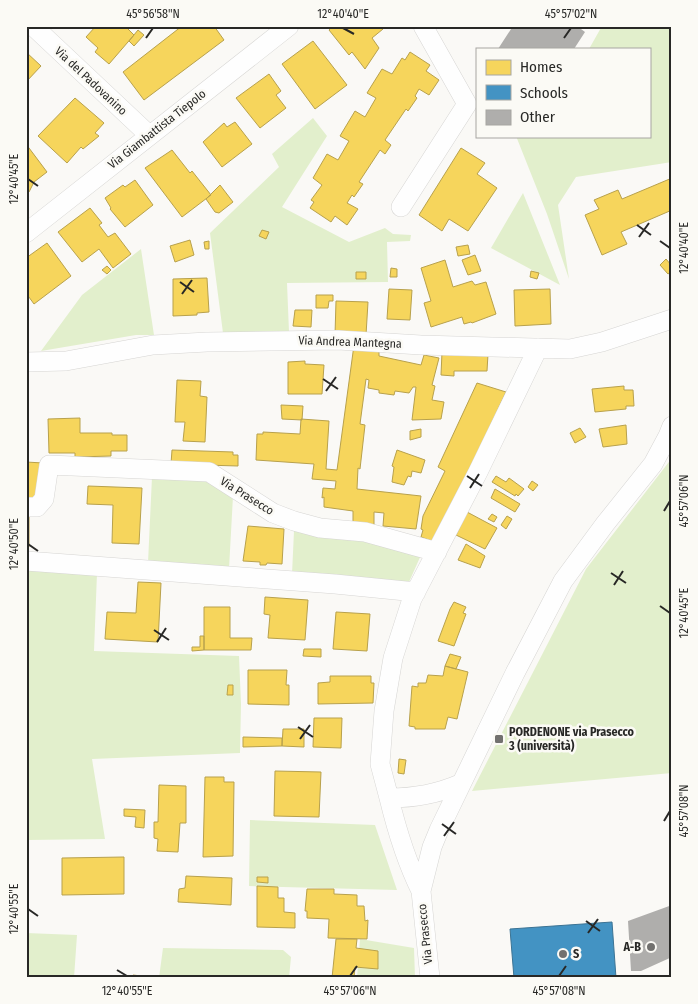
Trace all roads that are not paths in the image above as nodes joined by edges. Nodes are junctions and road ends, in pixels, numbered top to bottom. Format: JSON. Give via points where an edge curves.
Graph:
{"nodes":[{"id":1,"x":33,"y":26,"type":"edge"},
{"id":2,"x":289,"y":26,"type":"edge"},
{"id":3,"x":423,"y":26,"type":"edge"},
{"id":4,"x":149,"y":135,"type":"junction"},
{"id":5,"x":401,"y":207,"type":"dead end"},
{"id":6,"x":26,"y":233,"type":"edge"},
{"id":7,"x":672,"y":319,"type":"edge"},
{"id":8,"x":538,"y":348,"type":"junction"},
{"id":9,"x":26,"y":362,"type":"edge"},
{"id":10,"x":672,"y":426,"type":"edge"},
{"id":11,"x":26,"y":507,"type":"edge"},
{"id":12,"x":437,"y":552,"type":"junction"},
{"id":13,"x":26,"y":561,"type":"edge"},
{"id":14,"x":416,"y":592,"type":"junction"},
{"id":15,"x":460,"y":784,"type":"junction"},
{"id":16,"x":390,"y":798,"type":"junction"},
{"id":17,"x":421,"y":891,"type":"junction"},
{"id":18,"x":430,"y":978,"type":"edge"}],
"edges":[{"from":1,"to":4,"type":"street","name":"Via del Padovanino"},
{"from":2,"to":4,"type":"street","name":"Via Giambattista Tiepolo"},
{"from":3,"to":5,"type":"street","via":[[467,104]]},
{"from":4,"to":6,"type":"street","name":"Via Giambattista Tiepolo"},
{"from":7,"to":8,"type":"street","name":"Via Andrea Mantegna","via":[[570,349]]},
{"from":8,"to":9,"type":"street","name":"Via Andrea Mantegna","via":[[338,340],[207,342],[153,345],[66,361]]},
{"from":8,"to":12,"type":"street","name":"Via Prasecco"},
{"from":10,"to":15,"type":"street","name":"Via Prasecco","via":[[653,464],[564,582]]},
{"from":11,"to":12,"type":"street","name":"Via Prasecco","via":[[37,507],[44,499],[49,465],[209,472],[273,514],[320,528],[365,532]]},
{"from":12,"to":14,"type":"street","name":"Via Prasecco"},
{"from":13,"to":14,"type":"street"},
{"from":14,"to":16,"type":"street","name":"Via Prasecco","via":[[393,658],[384,711],[380,764]]},
{"from":15,"to":16,"type":"street","via":[[432,794]]},
{"from":15,"to":17,"type":"street","name":"Via Prasecco","via":[[432,846]]},
{"from":16,"to":17,"type":"street","name":"Via Prasecco","via":[[396,828]]},
{"from":17,"to":18,"type":"street","name":"Via Prasecco"}]}
